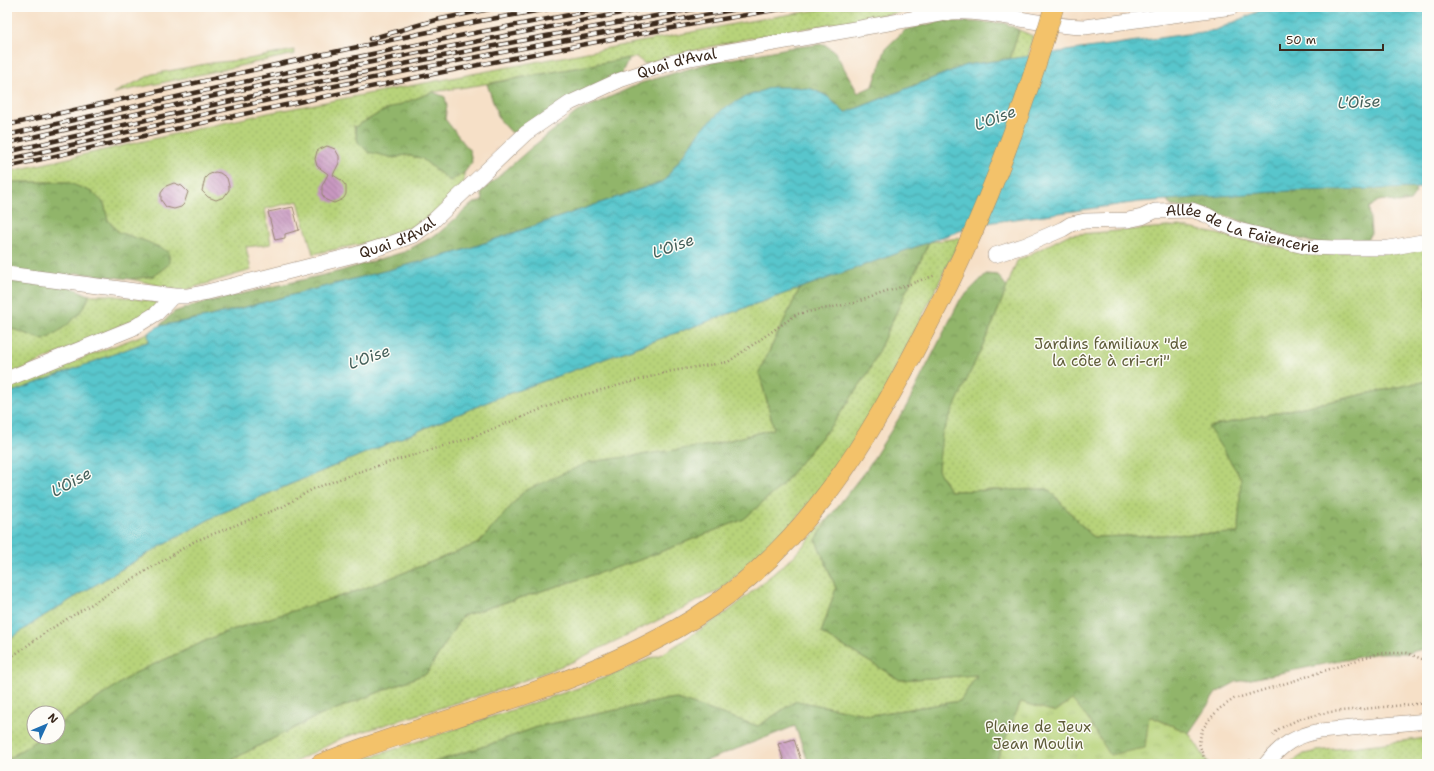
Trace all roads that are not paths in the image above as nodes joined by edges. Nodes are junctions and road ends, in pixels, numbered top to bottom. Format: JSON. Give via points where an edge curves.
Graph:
{"nodes":[{"id":1,"x":1054,"y":7,"type":"edge"},
{"id":2,"x":1232,"y":7,"type":"edge"},
{"id":3,"x":1427,"y":242,"type":"edge"},
{"id":4,"x":995,"y":255,"type":"dead end"},
{"id":5,"x":7,"y":274,"type":"edge"},
{"id":6,"x":176,"y":296,"type":"junction"},
{"id":7,"x":7,"y":379,"type":"edge"},
{"id":8,"x":1427,"y":721,"type":"edge"},
{"id":9,"x":320,"y":764,"type":"edge"},
{"id":10,"x":1266,"y":764,"type":"edge"}],
"edges":[{"from":1,"to":9,"type":"main road","bridge":true,"via":[[1023,105],[966,249],[869,433],[845,470],[793,535],[730,593],[705,611],[648,644],[580,675]]},
{"from":2,"to":6,"type":"street","name":"Quai d'Aval","via":[[1085,27],[1062,26],[994,14],[951,12],[675,62],[609,84],[551,115],[518,140],[437,217],[414,235],[348,257],[203,293]]},
{"from":3,"to":4,"type":"street","name":"Allée de La Faïencerie","via":[[1389,248],[1308,247],[1238,230],[1192,210],[1155,211],[1128,220],[1078,222],[1026,245]]},
{"from":5,"to":6,"type":"street","name":"Quai d'Aval"},
{"from":6,"to":7,"type":"street","via":[[157,313],[133,328]]},
{"from":8,"to":10,"type":"street","via":[[1320,731],[1304,735],[1282,747]]}]}
